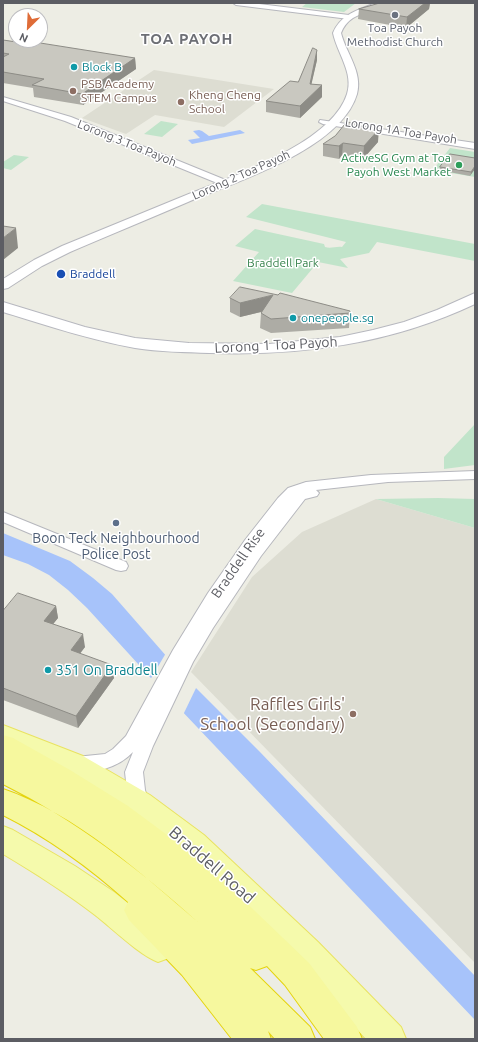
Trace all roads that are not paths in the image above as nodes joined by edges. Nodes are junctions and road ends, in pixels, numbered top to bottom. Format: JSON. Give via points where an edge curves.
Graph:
{"nodes":[{"id":1,"x":236,"y":3,"type":"edge"},
{"id":2,"x":256,"y":3,"type":"edge"},
{"id":3,"x":374,"y":3,"type":"edge"},
{"id":4,"x":383,"y":3,"type":"edge"},
{"id":5,"x":347,"y":16,"type":"junction"},
{"id":6,"x":3,"y":99,"type":"edge"},
{"id":7,"x":3,"y":104,"type":"edge"},
{"id":8,"x":25,"y":108,"type":"junction"},
{"id":9,"x":329,"y":121,"type":"junction"},
{"id":10,"x":401,"y":132,"type":"junction"},
{"id":11,"x":475,"y":143,"type":"edge"},
{"id":12,"x":475,"y":146,"type":"edge"},
{"id":13,"x":217,"y":183,"type":"junction"},
{"id":14,"x":3,"y":275,"type":"edge"},
{"id":15,"x":3,"y":285,"type":"edge"},
{"id":16,"x":475,"y":298,"type":"edge"},
{"id":17,"x":3,"y":307,"type":"edge"},
{"id":18,"x":475,"y":308,"type":"edge"},
{"id":19,"x":3,"y":317,"type":"edge"},
{"id":20,"x":258,"y":353,"type":"junction"},
{"id":21,"x":475,"y":475,"type":"edge"},
{"id":22,"x":475,"y":481,"type":"edge"},
{"id":23,"x":3,"y":517,"type":"edge"},
{"id":24,"x":121,"y":566,"type":"dead end"},
{"id":25,"x":182,"y":658,"type":"junction"},
{"id":26,"x":160,"y":700,"type":"junction"},
{"id":27,"x":3,"y":736,"type":"edge"},
{"id":28,"x":3,"y":746,"type":"edge"},
{"id":29,"x":72,"y":764,"type":"junction"},
{"id":30,"x":3,"y":771,"type":"edge"},
{"id":31,"x":3,"y":801,"type":"edge"},
{"id":32,"x":140,"y":804,"type":"junction"},
{"id":33,"x":3,"y":806,"type":"edge"},
{"id":34,"x":3,"y":839,"type":"edge"},
{"id":35,"x":254,"y":1039,"type":"edge"},
{"id":36,"x":298,"y":1039,"type":"edge"},
{"id":37,"x":345,"y":1039,"type":"edge"},
{"id":38,"x":389,"y":1039,"type":"edge"}],
"edges":[{"from":1,"to":5,"type":"street"},
{"from":2,"to":5,"type":"street"},
{"from":3,"to":5,"type":"street"},
{"from":4,"to":5,"type":"street"},
{"from":5,"to":9,"type":"street","name":"Lorong 2 Toa Payoh","via":[[337,34],[349,60],[354,86],[347,105]]},
{"from":6,"to":8,"type":"street","name":"Lorong 3 Toa Payoh"},
{"from":7,"to":8,"type":"street","name":"Lorong 3 Toa Payoh"},
{"from":8,"to":13,"type":"street","name":"Lorong 3 Toa Payoh"},
{"from":9,"to":10,"type":"street","name":"Lorong 1A Toa Payoh"},
{"from":9,"to":13,"type":"street","name":"Lorong 2 Toa Payoh","via":[[280,152]]},
{"from":10,"to":11,"type":"street","name":"Lorong 1A Toa Payoh"},
{"from":10,"to":12,"type":"street","name":"Lorong 1A Toa Payoh"},
{"from":13,"to":14,"type":"street","name":"Lorong 2 Toa Payoh","via":[[66,242],[17,265]]},
{"from":13,"to":15,"type":"street","name":"Lorong 2 Toa Payoh","via":[[52,255]]},
{"from":16,"to":20,"type":"main road","name":"Lorong 1 Toa Payoh","via":[[419,322],[344,342]]},
{"from":17,"to":20,"type":"main road","name":"Lorong 1 Toa Payoh","via":[[126,341]]},
{"from":18,"to":20,"type":"main road","name":"Lorong 1 Toa Payoh","via":[[435,326],[364,345],[328,352]]},
{"from":19,"to":20,"type":"main road","name":"Lorong 1 Toa Payoh","via":[[124,348],[204,356]]},
{"from":21,"to":25,"type":"street","name":"Braddell Rise","via":[[398,477],[296,490],[287,496],[251,542]]},
{"from":22,"to":25,"type":"street","name":"Braddell Rise","via":[[405,482],[348,487],[300,496],[256,553]]},
{"from":23,"to":24,"type":"street"},
{"from":25,"to":26,"type":"street","name":"Braddell Rise"},
{"from":26,"to":29,"type":"street","name":"Braddell Rise","via":[[122,753],[110,760]]},
{"from":26,"to":32,"type":"street","name":"Braddell Rise","via":[[134,772]]},
{"from":27,"to":29,"type":"main road","name":"Braddell Road"},
{"from":28,"to":37,"type":"highway","via":[[118,815],[167,852],[219,897],[297,974]]},
{"from":29,"to":32,"type":"main road","name":"Braddell Road"},
{"from":30,"to":37,"type":"highway","via":[[80,812],[130,847],[237,937]]},
{"from":31,"to":36,"type":"highway","via":[[59,832],[112,868],[216,958]]},
{"from":32,"to":38,"type":"main road","name":"Braddell Road","via":[[194,844],[233,880]]},
{"from":33,"to":35,"type":"highway","via":[[55,838],[150,919],[193,964]]},
{"from":34,"to":35,"type":"main road","via":[[42,861],[133,925],[187,971]]}]}
